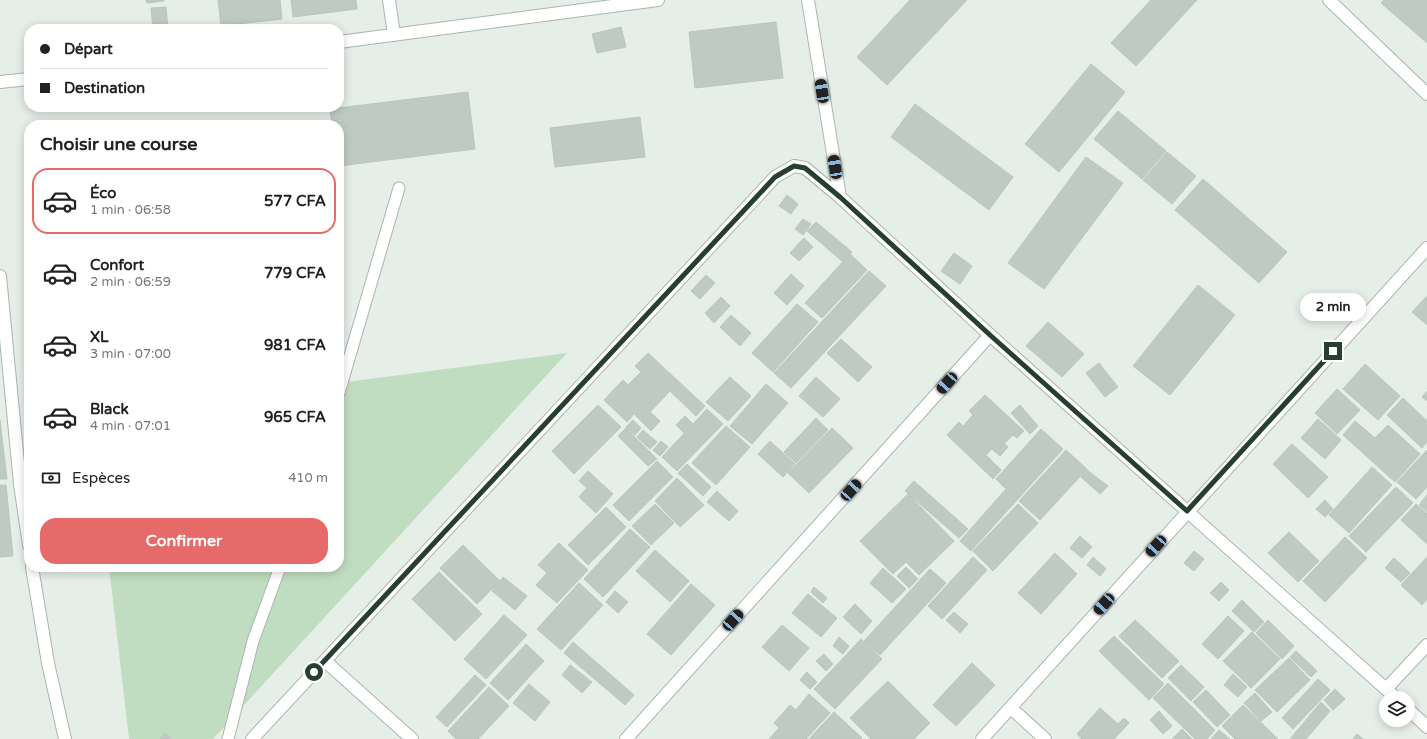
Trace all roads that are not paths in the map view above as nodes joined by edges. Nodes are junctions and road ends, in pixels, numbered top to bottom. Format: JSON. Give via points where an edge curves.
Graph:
{"nodes":[{"id":1,"x":389,"y":0,"type":"edge"},
{"id":2,"x":658,"y":0,"type":"edge"},
{"id":3,"x":808,"y":0,"type":"edge"},
{"id":4,"x":1329,"y":0,"type":"edge"},
{"id":5,"x":394,"y":35,"type":"junction"},
{"id":6,"x":344,"y":41,"type":"edge"},
{"id":7,"x":24,"y":80,"type":"edge"},
{"id":8,"x":0,"y":82,"type":"edge"},
{"id":9,"x":1426,"y":91,"type":"edge"},
{"id":10,"x":399,"y":188,"type":"dead end"},
{"id":11,"x":840,"y":197,"type":"junction"},
{"id":12,"x":1427,"y":248,"type":"edge"},
{"id":13,"x":0,"y":276,"type":"edge"},
{"id":14,"x":990,"y":335,"type":"junction"},
{"id":15,"x":344,"y":376,"type":"edge"},
{"id":16,"x":24,"y":511,"type":"edge"},
{"id":17,"x":1187,"y":511,"type":"junction"},
{"id":18,"x":33,"y":572,"type":"edge"},
{"id":19,"x":278,"y":572,"type":"edge"},
{"id":20,"x":1427,"y":645,"type":"edge"},
{"id":21,"x":324,"y":661,"type":"junction"},
{"id":22,"x":1386,"y":689,"type":"joint"},
{"id":23,"x":1011,"y":708,"type":"junction"},
{"id":24,"x":1415,"y":716,"type":"edge"},
{"id":25,"x":1427,"y":727,"type":"edge"},
{"id":26,"x":65,"y":739,"type":"edge"},
{"id":27,"x":228,"y":739,"type":"edge"},
{"id":28,"x":252,"y":739,"type":"edge"},
{"id":29,"x":412,"y":739,"type":"edge"},
{"id":30,"x":626,"y":739,"type":"edge"},
{"id":31,"x":982,"y":739,"type":"edge"},
{"id":32,"x":1045,"y":739,"type":"edge"}],
"edges":[{"from":1,"to":5,"type":"street"},
{"from":2,"to":5,"type":"street"},
{"from":3,"to":11,"type":"street"},
{"from":4,"to":9,"type":"street"},
{"from":5,"to":6,"type":"street"},
{"from":7,"to":8,"type":"street"},
{"from":10,"to":15,"type":"lane"},
{"from":11,"to":14,"type":"street"},
{"from":11,"to":21,"type":"street","via":[[805,168],[794,166],[775,177]]},
{"from":12,"to":17,"type":"street"},
{"from":13,"to":16,"type":"street"},
{"from":14,"to":17,"type":"street"},
{"from":14,"to":30,"type":"street"},
{"from":17,"to":22,"type":"street"},
{"from":17,"to":23,"type":"street"},
{"from":18,"to":26,"type":"street","via":[[48,663]]},
{"from":19,"to":27,"type":"lane","via":[[254,641]]},
{"from":20,"to":22,"type":"street"},
{"from":21,"to":28,"type":"street"},
{"from":21,"to":29,"type":"street"},
{"from":23,"to":31,"type":"street"},
{"from":23,"to":32,"type":"street"},
{"from":24,"to":25,"type":"street"}]}
